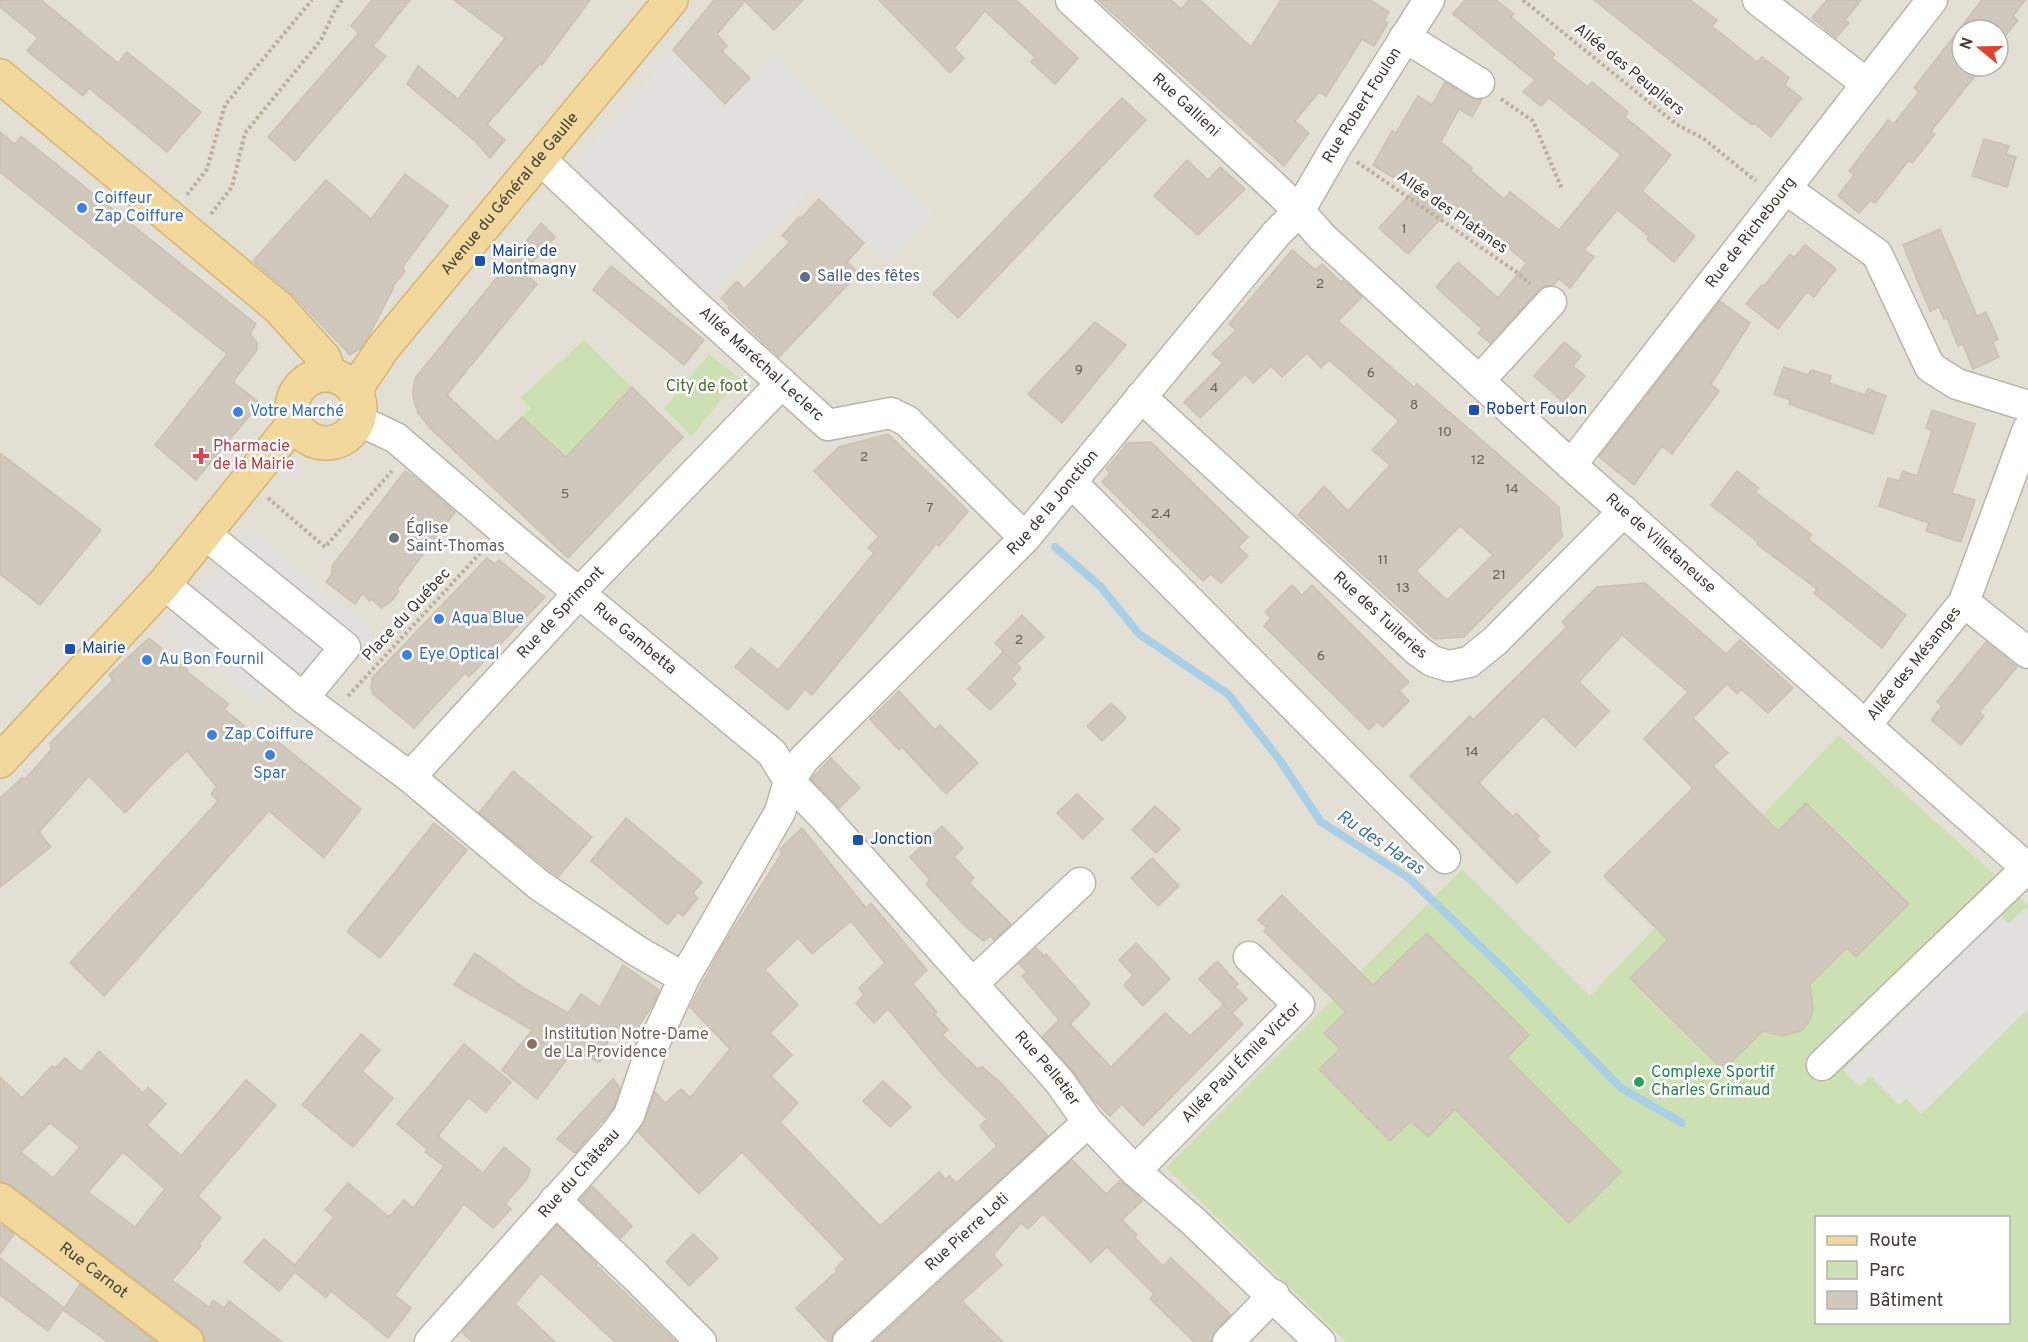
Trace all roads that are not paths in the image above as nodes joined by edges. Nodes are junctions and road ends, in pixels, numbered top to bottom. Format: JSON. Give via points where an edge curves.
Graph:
{"nodes":[{"id":1,"x":670,"y":0,"type":"edge"},
{"id":2,"x":1071,"y":0,"type":"edge"},
{"id":3,"x":1429,"y":0,"type":"edge"},
{"id":4,"x":1758,"y":0,"type":"edge"},
{"id":5,"x":1932,"y":0,"type":"edge"},
{"id":6,"x":1405,"y":37,"type":"junction"},
{"id":7,"x":0,"y":76,"type":"edge"},
{"id":8,"x":1479,"y":83,"type":"road end"},
{"id":9,"x":1867,"y":84,"type":"junction"},
{"id":10,"x":540,"y":159,"type":"junction"},
{"id":11,"x":1782,"y":194,"type":"junction"},
{"id":12,"x":1299,"y":211,"type":"junction"},
{"id":13,"x":1551,"y":302,"type":"road end"},
{"id":14,"x":1479,"y":381,"type":"junction"},
{"id":15,"x":782,"y":383,"type":"junction"},
{"id":16,"x":336,"y":392,"type":"junction"},
{"id":17,"x":1141,"y":397,"type":"junction"},
{"id":18,"x":2028,"y":406,"type":"edge"},
{"id":19,"x":294,"y":423,"type":"junction"},
{"id":20,"x":2028,"y":429,"type":"edge"},
{"id":21,"x":1571,"y":465,"type":"junction"},
{"id":22,"x":1071,"y":482,"type":"junction"},
{"id":23,"x":1624,"y":511,"type":"junction"},
{"id":24,"x":204,"y":534,"type":"junction"},
{"id":25,"x":1025,"y":538,"type":"junction"},
{"id":26,"x":164,"y":584,"type":"junction"},
{"id":27,"x":580,"y":592,"type":"junction"},
{"id":28,"x":1964,"y":603,"type":"junction"},
{"id":29,"x":2028,"y":653,"type":"edge"},
{"id":30,"x":303,"y":698,"type":"junction"},
{"id":31,"x":1866,"y":725,"type":"junction"},
{"id":32,"x":0,"y":760,"type":"edge"},
{"id":33,"x":410,"y":777,"type":"junction"},
{"id":34,"x":789,"y":781,"type":"junction"},
{"id":35,"x":1445,"y":858,"type":"dead end"},
{"id":36,"x":2027,"y":868,"type":"edge"},
{"id":37,"x":1080,"y":883,"type":"dead end"},
{"id":38,"x":1250,"y":957,"type":"dead end"},
{"id":39,"x":684,"y":978,"type":"junction"},
{"id":40,"x":972,"y":984,"type":"junction"},
{"id":41,"x":1822,"y":1065,"type":"dead end"},
{"id":42,"x":1088,"y":1122,"type":"junction"},
{"id":43,"x":1135,"y":1171,"type":"junction"},
{"id":44,"x":0,"y":1200,"type":"edge"},
{"id":45,"x":555,"y":1200,"type":"junction"},
{"id":46,"x":1274,"y":1295,"type":"junction"},
{"id":47,"x":187,"y":1342,"type":"edge"},
{"id":48,"x":430,"y":1342,"type":"edge"},
{"id":49,"x":700,"y":1342,"type":"edge"},
{"id":50,"x":848,"y":1342,"type":"edge"},
{"id":51,"x":1228,"y":1342,"type":"edge"},
{"id":52,"x":1320,"y":1342,"type":"edge"}],
"edges":[{"from":1,"to":10,"type":"main road","name":"Avenue du Général de Gaulle"},
{"from":2,"to":12,"type":"street","name":"Rue Gallieni"},
{"from":3,"to":6,"type":"street","name":"Rue Robert Foulon"},
{"from":4,"to":9,"type":"street"},
{"from":5,"to":9,"type":"street","name":"Rue de Richebourg"},
{"from":6,"to":8,"type":"street"},
{"from":6,"to":12,"type":"street","name":"Rue Robert Foulon"},
{"from":7,"to":16,"type":"main road","via":[[279,308],[324,358]]},
{"from":9,"to":11,"type":"street","name":"Rue de Richebourg"},
{"from":10,"to":15,"type":"street","name":"Allée Maréchal Leclerc"},
{"from":10,"to":16,"type":"main road","name":"Avenue du Général de Gaulle","via":[[383,348]]},
{"from":11,"to":18,"type":"street","via":[[1877,254],[1930,367],[1957,384]]},
{"from":11,"to":21,"type":"street","name":"Rue de Richebourg"},
{"from":12,"to":14,"type":"street","name":"Rue de Villetaneuse","via":[[1322,237]]},
{"from":12,"to":17,"type":"street","name":"Rue de la Jonction"},
{"from":13,"to":14,"type":"street"},
{"from":14,"to":21,"type":"street","name":"Rue de Villetaneuse"},
{"from":15,"to":25,"type":"street","name":"Allée Maréchal Leclerc","via":[[828,425],[891,413],[907,421]]},
{"from":15,"to":27,"type":"street","name":"Rue de Sprimont"},
{"from":16,"to":19,"type":"main road","name":"Avenue du Général de Gaulle","via":[[295,393],[291,402]]},
{"from":16,"to":19,"type":"main road","name":"Avenue du Général de Gaulle","via":[[353,430],[345,437],[325,444],[314,442],[304,437]]},
{"from":16,"to":27,"type":"street","name":"Rue Gambetta"},
{"from":17,"to":22,"type":"street","name":"Rue de la Jonction"},
{"from":17,"to":23,"type":"street","name":"Rue des Tuileries","via":[[1418,651],[1449,666],[1469,662],[1495,641]]},
{"from":19,"to":24,"type":"main road"},
{"from":20,"to":28,"type":"street","name":"Allée des Mésanges"},
{"from":21,"to":23,"type":"street","name":"Rue de Villetaneuse"},
{"from":22,"to":25,"type":"street","name":"Rue de la Jonction"},
{"from":22,"to":35,"type":"street"},
{"from":23,"to":31,"type":"street","name":"Rue de Villetaneuse"},
{"from":24,"to":26,"type":"main road"},
{"from":24,"to":30,"type":"street","via":[[345,647]]},
{"from":25,"to":34,"type":"street","name":"Rue de la Jonction","via":[[804,759]]},
{"from":26,"to":30,"type":"street"},
{"from":26,"to":32,"type":"main road"},
{"from":27,"to":33,"type":"street","name":"Rue de Sprimont"},
{"from":27,"to":34,"type":"street","name":"Rue Gambetta","via":[[772,753]]},
{"from":28,"to":29,"type":"street","name":"Allée des Mésanges"},
{"from":28,"to":31,"type":"street","name":"Allée des Mésanges"},
{"from":30,"to":33,"type":"street"},
{"from":31,"to":36,"type":"street","name":"Rue de Villetaneuse"},
{"from":33,"to":39,"type":"street","via":[[539,885]]},
{"from":34,"to":39,"type":"street","name":"Rue du Château","via":[[780,812]]},
{"from":34,"to":40,"type":"street","name":"Rue Pelletier"},
{"from":36,"to":41,"type":"street"},
{"from":37,"to":40,"type":"street"},
{"from":38,"to":43,"type":"street","name":"Allée Paul Émile Victor","via":[[1299,1005]]},
{"from":39,"to":45,"type":"street","name":"Rue du Château","via":[[651,1050],[629,1115]]},
{"from":40,"to":42,"type":"street","name":"Rue Pelletier","via":[[1059,1081]]},
{"from":42,"to":43,"type":"street","name":"Rue Pelletier"},
{"from":42,"to":50,"type":"street","name":"Rue Pierre Loti"},
{"from":43,"to":46,"type":"street","name":"Rue Pelletier"},
{"from":44,"to":47,"type":"main road","name":"Rue Carnot"},
{"from":45,"to":48,"type":"street","name":"Rue du Château"},
{"from":45,"to":49,"type":"street"},
{"from":46,"to":51,"type":"street"},
{"from":46,"to":52,"type":"street","name":"Rue Pelletier"}]}
